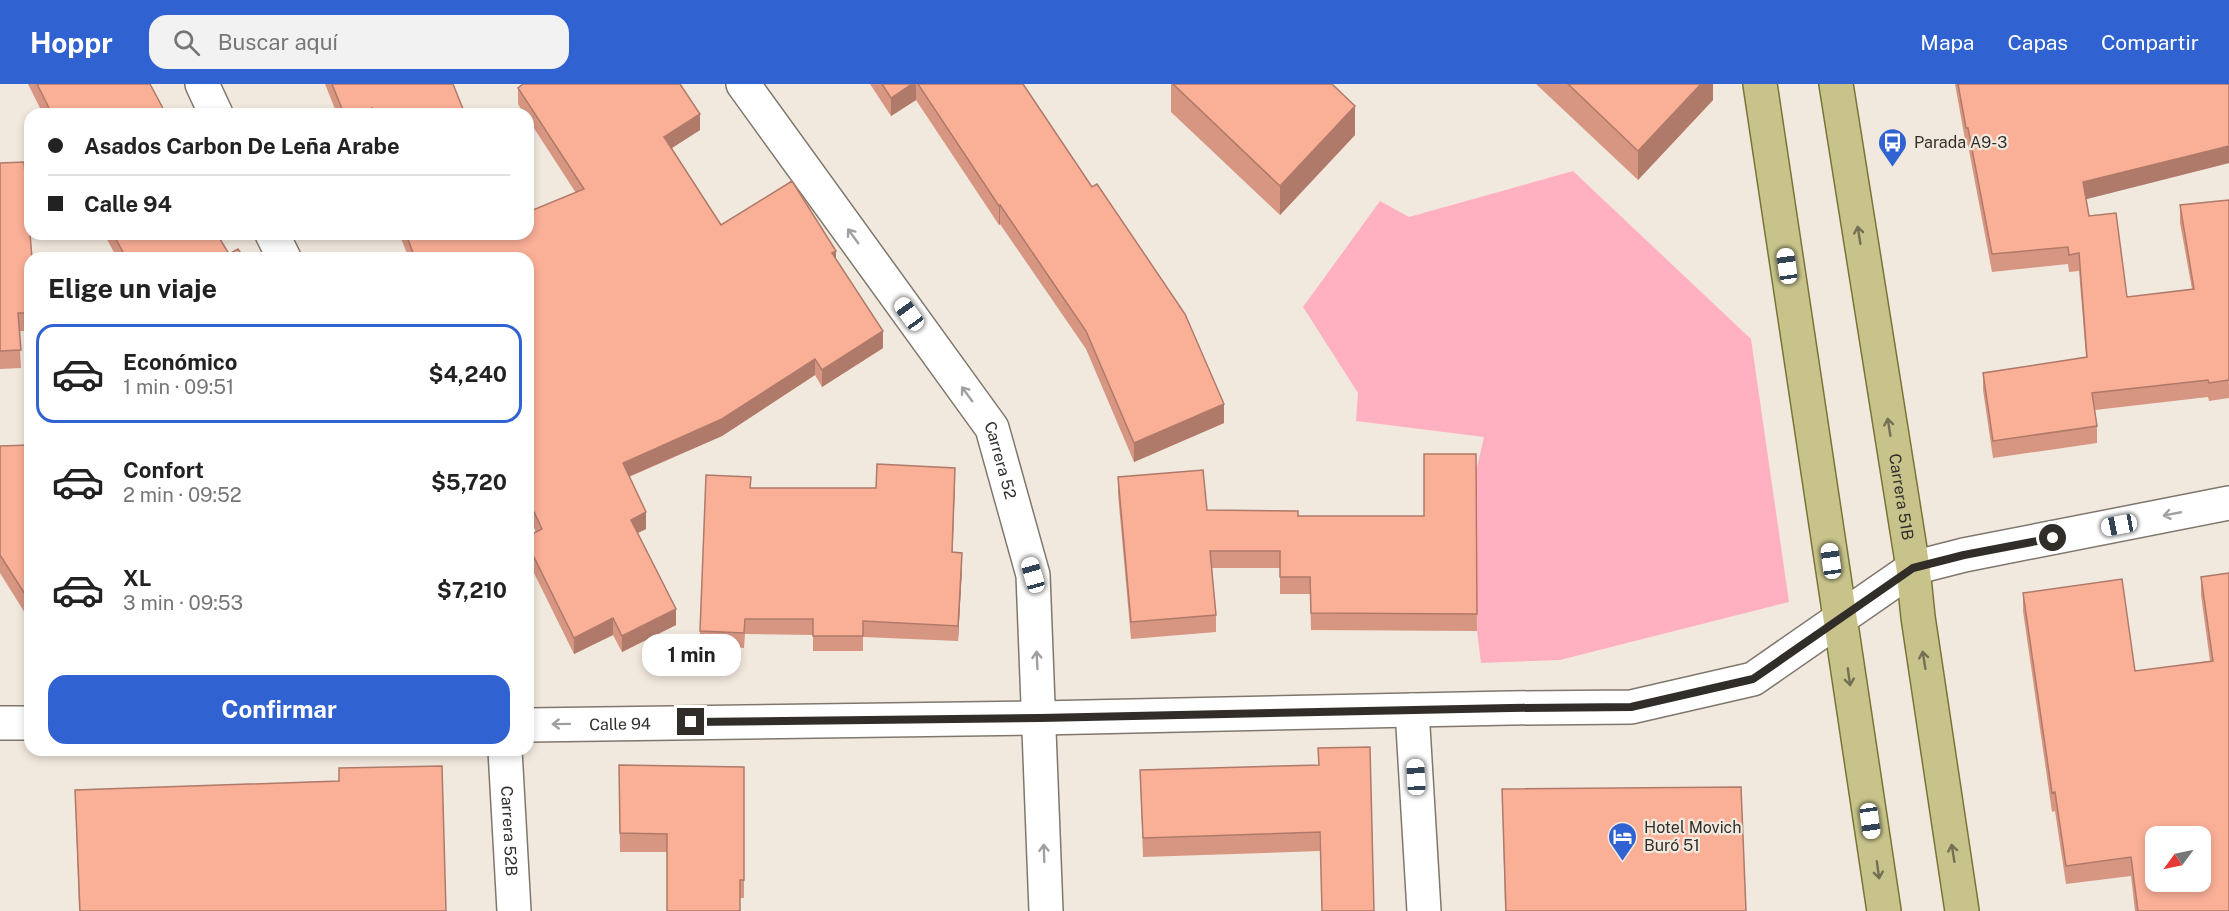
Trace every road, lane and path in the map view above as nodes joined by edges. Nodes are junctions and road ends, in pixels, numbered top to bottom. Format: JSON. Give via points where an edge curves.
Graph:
{"nodes":[{"id":1,"x":202,"y":84,"type":"edge"},
{"id":2,"x":743,"y":84,"type":"edge"},
{"id":3,"x":1760,"y":84,"type":"edge"},
{"id":4,"x":1836,"y":84,"type":"edge"},
{"id":5,"x":213,"y":108,"type":"edge"},
{"id":6,"x":2229,"y":503,"type":"edge"},
{"id":7,"x":1913,"y":568,"type":"junction"},
{"id":8,"x":1841,"y":619,"type":"junction"},
{"id":9,"x":1412,"y":710,"type":"junction"},
{"id":10,"x":1040,"y":718,"type":"junction"},
{"id":11,"x":0,"y":723,"type":"edge"},
{"id":12,"x":24,"y":723,"type":"edge"},
{"id":13,"x":534,"y":724,"type":"edge"},
{"id":14,"x":505,"y":756,"type":"edge"},
{"id":15,"x":514,"y":911,"type":"edge"},
{"id":16,"x":1046,"y":911,"type":"edge"},
{"id":17,"x":1424,"y":911,"type":"edge"},
{"id":18,"x":1884,"y":911,"type":"edge"},
{"id":19,"x":1962,"y":911,"type":"edge"}],
"edges":[{"from":1,"to":5,"type":"street"},
{"from":10,"to":2,"type":"street","name":"Carrera 52","one_way":true,"via":[[1033,575],[992,428]]},
{"from":3,"to":8,"type":"main road"},
{"from":7,"to":4,"type":"main road","name":"Carrera 51B","one_way":true},
{"from":6,"to":7,"type":"street","one_way":true},
{"from":7,"to":8,"type":"street","name":"Calle 94"},
{"from":19,"to":7,"type":"main road","name":"Carrera 51B","one_way":true},
{"from":8,"to":9,"type":"street","name":"Calle 94","via":[[1753,679],[1631,707]]},
{"from":8,"to":18,"type":"main road","one_way":true},
{"from":9,"to":10,"type":"street","name":"Calle 94"},
{"from":9,"to":17,"type":"street"},
{"from":10,"to":13,"type":"street","name":"Calle 94","one_way":true},
{"from":16,"to":10,"type":"street","name":"Carrera 52","one_way":true},
{"from":11,"to":12,"type":"street"},
{"from":14,"to":15,"type":"street","name":"Carrera 52B"}]}
